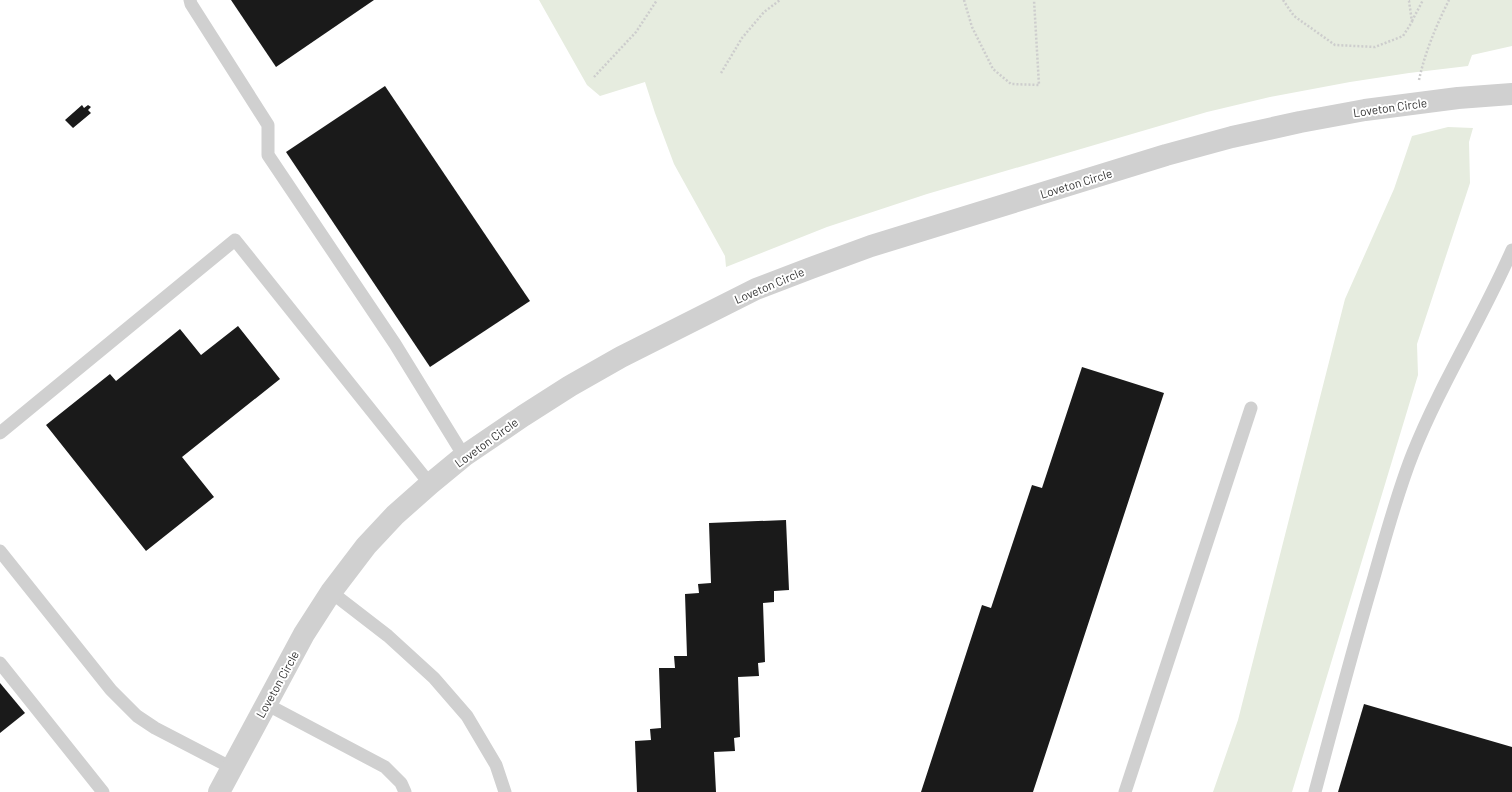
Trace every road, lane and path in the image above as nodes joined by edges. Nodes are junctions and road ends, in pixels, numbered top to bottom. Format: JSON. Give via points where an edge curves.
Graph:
{"nodes":[{"id":1,"x":190,"y":0,"type":"edge"},
{"id":2,"x":657,"y":0,"type":"edge"},
{"id":3,"x":780,"y":0,"type":"edge"},
{"id":4,"x":964,"y":0,"type":"edge"},
{"id":5,"x":1034,"y":0,"type":"edge"},
{"id":6,"x":1282,"y":0,"type":"edge"},
{"id":7,"x":1407,"y":0,"type":"edge"},
{"id":8,"x":1423,"y":0,"type":"edge"},
{"id":9,"x":1449,"y":0,"type":"edge"},
{"id":10,"x":1412,"y":22,"type":"junction"},
{"id":11,"x":721,"y":72,"type":"dead end"},
{"id":12,"x":594,"y":77,"type":"dead end"},
{"id":13,"x":1512,"y":94,"type":"edge"},
{"id":14,"x":1414,"y":103,"type":"junction"},
{"id":15,"x":1512,"y":250,"type":"edge"},
{"id":16,"x":1251,"y":408,"type":"dead end"},
{"id":17,"x":0,"y":434,"type":"edge"},
{"id":18,"x":464,"y":456,"type":"junction"},
{"id":19,"x":430,"y":484,"type":"junction"},
{"id":20,"x":0,"y":551,"type":"edge"},
{"id":21,"x":331,"y":592,"type":"junction"},
{"id":22,"x":0,"y":663,"type":"edge"},
{"id":23,"x":266,"y":704,"type":"junction"},
{"id":24,"x":232,"y":768,"type":"junction"},
{"id":25,"x":104,"y":792,"type":"edge"},
{"id":26,"x":219,"y":792,"type":"edge"},
{"id":27,"x":405,"y":792,"type":"edge"},
{"id":28,"x":505,"y":792,"type":"edge"},
{"id":29,"x":1125,"y":792,"type":"edge"},
{"id":30,"x":1315,"y":792,"type":"edge"}],
"edges":[{"from":1,"to":18,"type":"lane","via":[[268,125],[268,155],[395,344]]},
{"from":2,"to":12,"type":"path","via":[[636,32]]},
{"from":3,"to":11,"type":"path","via":[[764,12],[742,38]]},
{"from":4,"to":5,"type":"path","via":[[972,27],[993,69],[1011,84],[1039,85]]},
{"from":6,"to":10,"type":"path","via":[[1294,16],[1335,45],[1375,47],[1402,36]]},
{"from":7,"to":10,"type":"path"},
{"from":8,"to":10,"type":"path"},
{"from":9,"to":14,"type":"path","via":[[1422,62]]},
{"from":13,"to":14,"type":"street","name":"Loveton Circle"},
{"from":14,"to":18,"type":"street","name":"Loveton Circle","via":[[1300,122],[1180,151],[879,244],[811,268],[756,289],[621,357],[570,386]]},
{"from":15,"to":30,"type":"lane","via":[[1432,411],[1399,491]]},
{"from":16,"to":29,"type":"lane"},
{"from":17,"to":19,"type":"lane","via":[[235,240]]},
{"from":18,"to":19,"type":"street","name":"Loveton Circle"},
{"from":19,"to":21,"type":"street","name":"Loveton Circle","via":[[366,546]]},
{"from":20,"to":24,"type":"lane","via":[[111,690],[137,716]]},
{"from":21,"to":23,"type":"street","name":"Loveton Circle","via":[[304,634]]},
{"from":21,"to":28,"type":"lane","via":[[388,636],[434,678],[467,716],[496,765]]},
{"from":22,"to":25,"type":"lane"},
{"from":23,"to":24,"type":"street","name":"Loveton Circle"},
{"from":23,"to":27,"type":"lane","via":[[385,767],[401,783]]},
{"from":24,"to":26,"type":"street","name":"Loveton Circle"}]}
